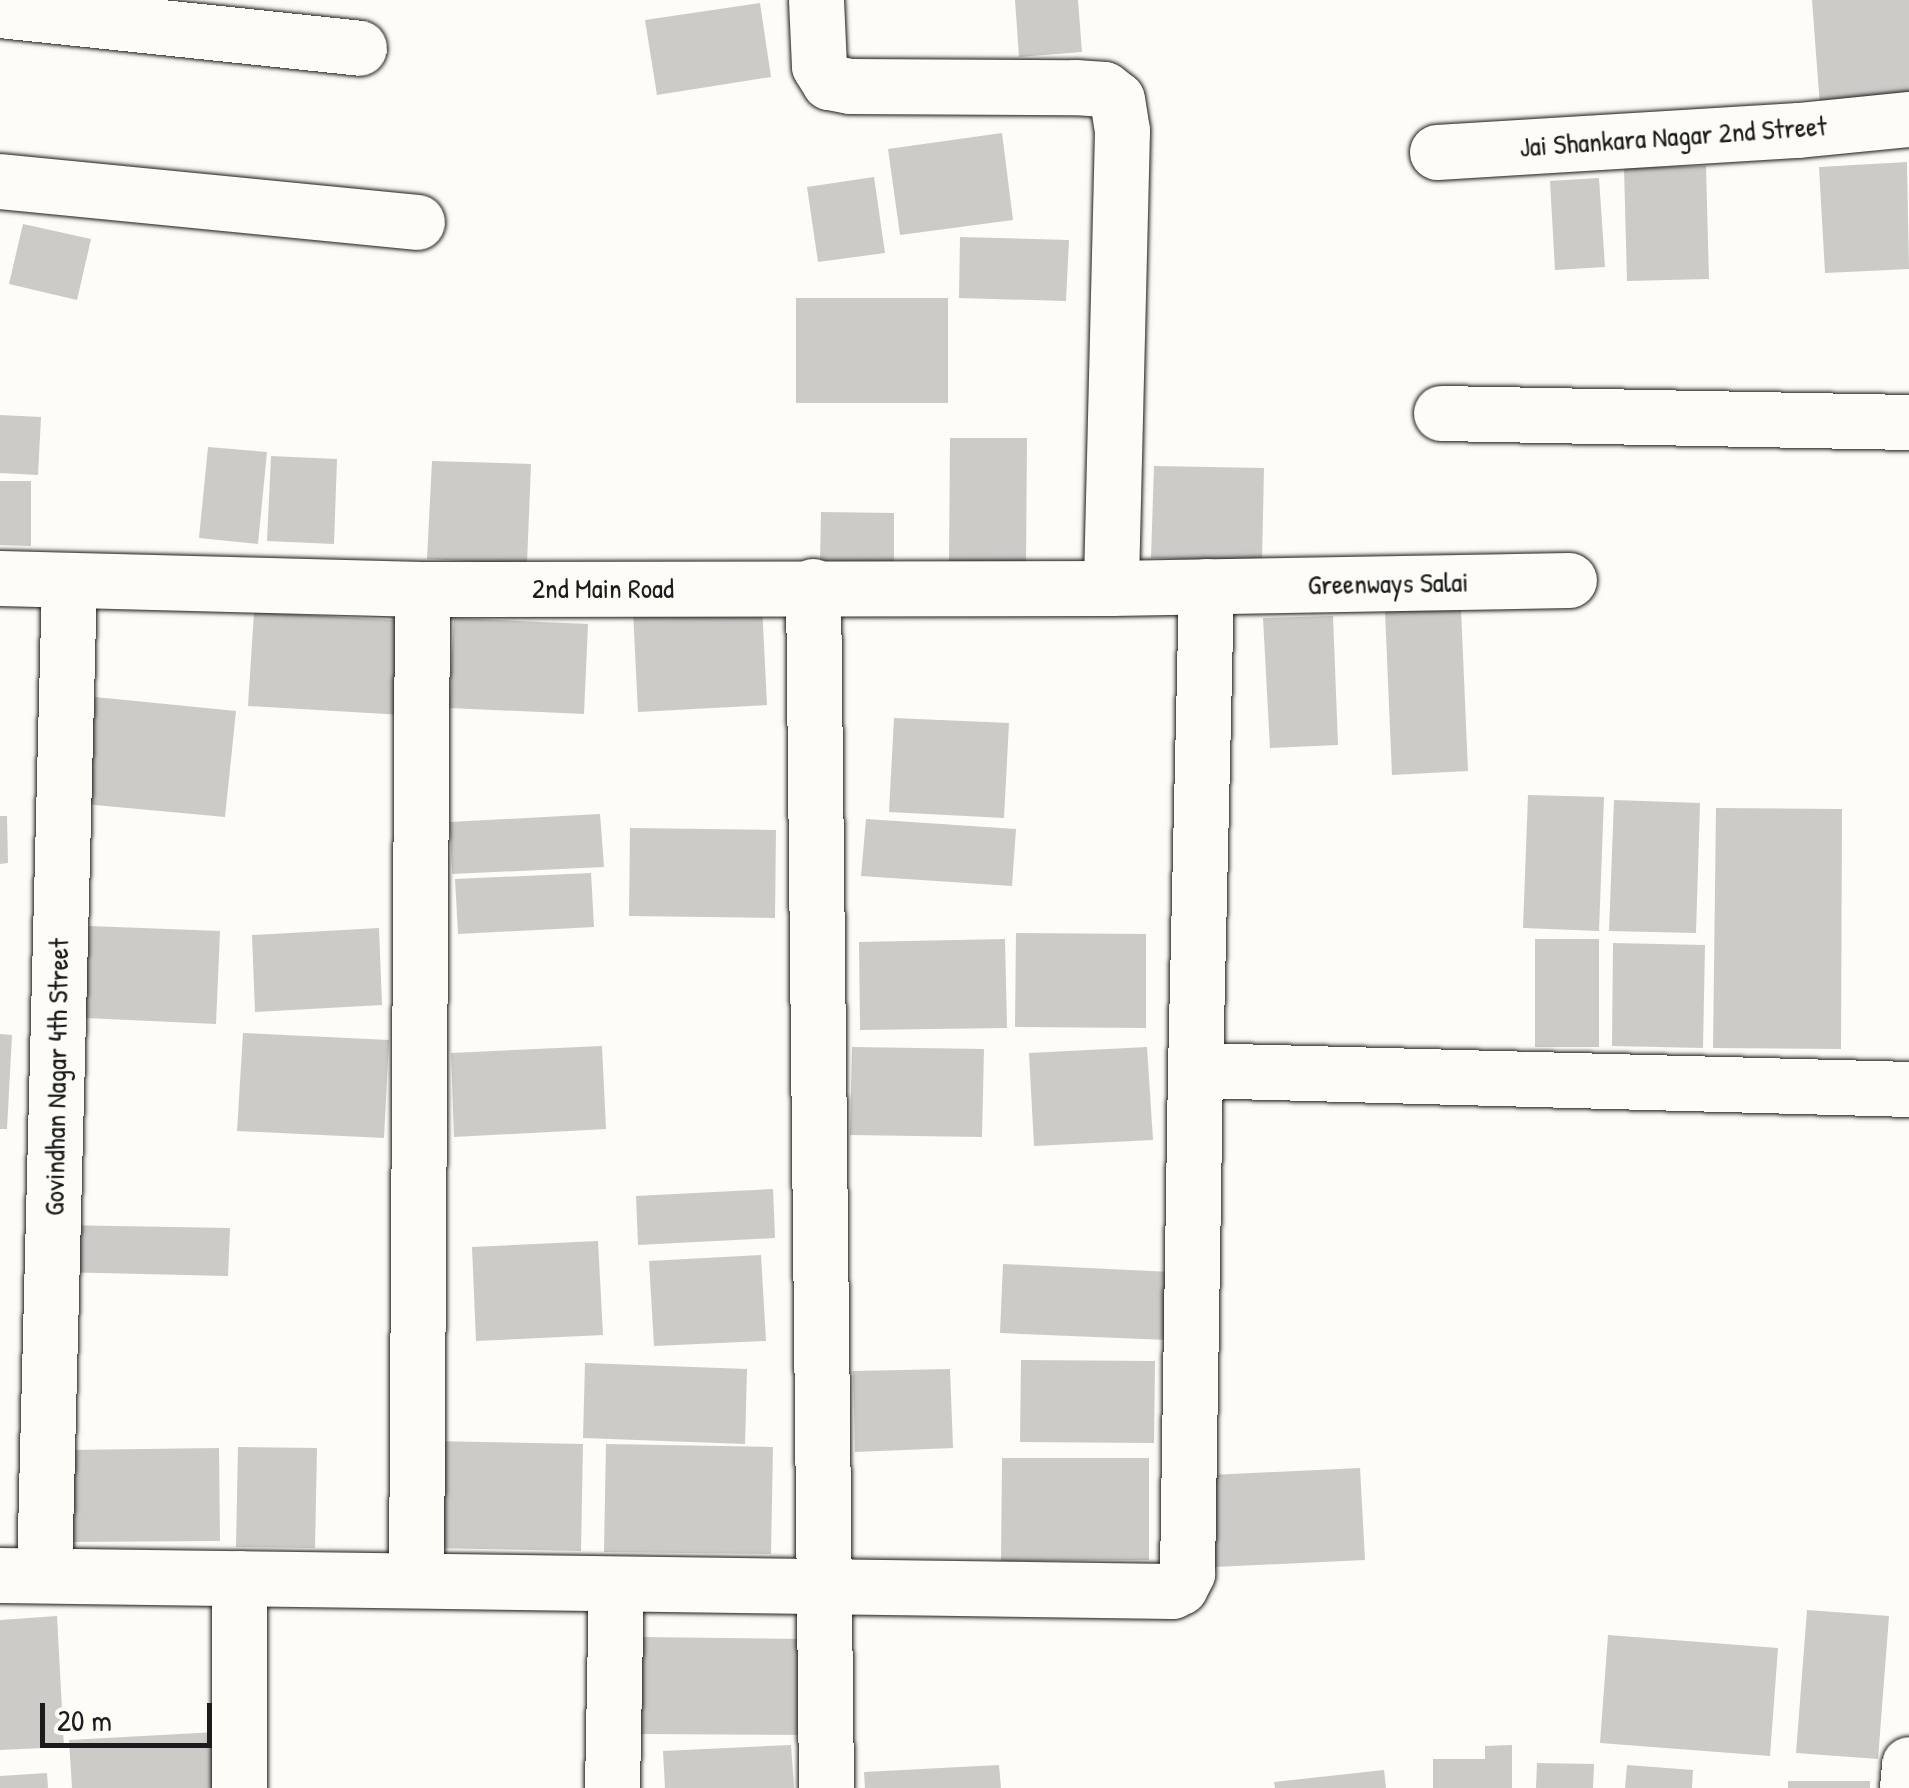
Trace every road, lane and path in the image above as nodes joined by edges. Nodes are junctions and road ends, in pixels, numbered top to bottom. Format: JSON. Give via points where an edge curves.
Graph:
{"nodes":[{"id":1,"x":816,"y":0,"type":"edge"},
{"id":2,"x":0,"y":10,"type":"edge"},
{"id":3,"x":358,"y":48,"type":"dead end"},
{"id":4,"x":1909,"y":119,"type":"edge"},
{"id":5,"x":1437,"y":152,"type":"dead end"},
{"id":6,"x":0,"y":182,"type":"edge"},
{"id":7,"x":416,"y":222,"type":"dead end"},
{"id":8,"x":1441,"y":413,"type":"dead end"},
{"id":9,"x":1909,"y":422,"type":"edge"},
{"id":10,"x":0,"y":578,"type":"edge"},
{"id":11,"x":1569,"y":580,"type":"dead end"},
{"id":12,"x":68,"y":581,"type":"junction"},
{"id":13,"x":812,"y":586,"type":"junction"},
{"id":14,"x":1206,"y":586,"type":"junction"},
{"id":15,"x":1111,"y":588,"type":"junction"},
{"id":16,"x":422,"y":589,"type":"junction"},
{"id":17,"x":1196,"y":1070,"type":"junction"},
{"id":18,"x":1909,"y":1089,"type":"edge"},
{"id":19,"x":22,"y":1574,"type":"edge"},
{"id":20,"x":239,"y":1578,"type":"junction"},
{"id":21,"x":416,"y":1580,"type":"junction"},
{"id":22,"x":824,"y":1584,"type":"junction"},
{"id":23,"x":616,"y":1585,"type":"junction"},
{"id":24,"x":1909,"y":1764,"type":"edge"},
{"id":25,"x":239,"y":1788,"type":"edge"},
{"id":26,"x":612,"y":1788,"type":"edge"},
{"id":27,"x":826,"y":1788,"type":"edge"},
{"id":28,"x":1908,"y":1788,"type":"edge"}],
"edges":[{"from":1,"to":15,"type":"street","via":[[819,66],[830,82],[1075,87],[1104,90],[1116,99],[1122,131]]},
{"from":2,"to":3,"type":"street"},
{"from":4,"to":5,"type":"street","name":"Jai Shankara Nagar 2nd Street"},
{"from":6,"to":7,"type":"street"},
{"from":8,"to":9,"type":"street"},
{"from":10,"to":12,"type":"street","name":"2nd Main Road"},
{"from":11,"to":14,"type":"street","name":"Greenways Salai"},
{"from":12,"to":16,"type":"street","name":"2nd Main Road"},
{"from":12,"to":19,"type":"street","name":"Govindhan Nagar 4th Street"},
{"from":13,"to":15,"type":"street","name":"2nd Main Road"},
{"from":13,"to":16,"type":"street","name":"2nd Main Road"},
{"from":13,"to":22,"type":"street"},
{"from":14,"to":15,"type":"street","name":"2nd Main Road"},
{"from":14,"to":17,"type":"street"},
{"from":16,"to":21,"type":"street"},
{"from":17,"to":18,"type":"street"},
{"from":17,"to":22,"type":"street","via":[[1187,1573],[1180,1587],[1161,1594]]},
{"from":19,"to":20,"type":"street"},
{"from":20,"to":21,"type":"street"},
{"from":20,"to":25,"type":"street"},
{"from":21,"to":23,"type":"street"},
{"from":22,"to":23,"type":"street"},
{"from":22,"to":27,"type":"street"},
{"from":23,"to":26,"type":"street"},
{"from":24,"to":28,"type":"street"}]}
